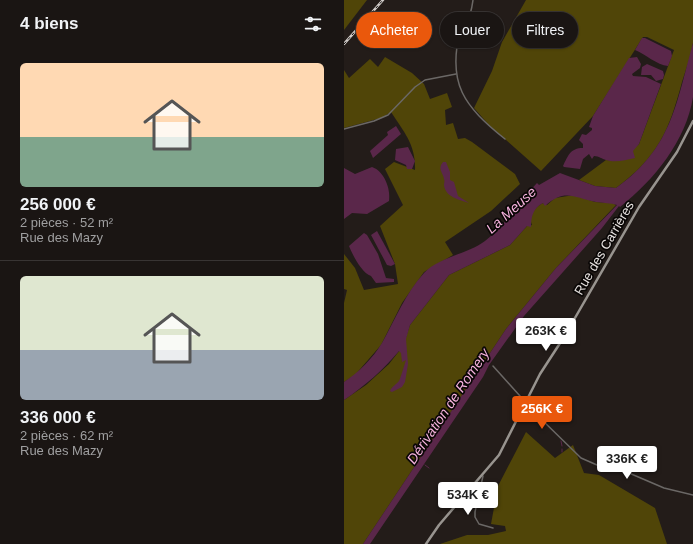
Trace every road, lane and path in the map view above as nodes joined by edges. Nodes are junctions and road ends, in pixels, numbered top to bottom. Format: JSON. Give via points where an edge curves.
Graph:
{"nodes":[{"id":1,"x":473,"y":0,"type":"edge"},
{"id":2,"x":456,"y":74,"type":"junction"},
{"id":3,"x":693,"y":121,"type":"edge"},
{"id":4,"x":344,"y":129,"type":"edge"},
{"id":5,"x":505,"y":139,"type":"dead end"},
{"id":6,"x":493,"y":366,"type":"dead end"},
{"id":7,"x":526,"y":401,"type":"junction"},
{"id":8,"x":482,"y":476,"type":"junction"},
{"id":9,"x":479,"y":480,"type":"junction"},
{"id":10,"x":482,"y":483,"type":"junction"},
{"id":11,"x":693,"y":495,"type":"edge"},
{"id":12,"x":493,"y":528,"type":"dead end"},
{"id":13,"x":426,"y":544,"type":"edge"}],
"edges":[{"from":1,"to":2,"type":"street","via":[[457,49]]},
{"from":2,"to":4,"type":"street","via":[[421,82],[388,115]]},
{"from":2,"to":5,"type":"street","via":[[469,106]]},
{"from":3,"to":7,"type":"main road","name":"Rue des Carrières","via":[[677,152],[635,214]]},
{"from":6,"to":7,"type":"street"},
{"from":7,"to":8,"type":"main road","name":"Rue des Carrières","via":[[499,455]]},
{"from":7,"to":11,"type":"street","via":[[577,455],[588,462],[622,470],[666,489]]},
{"from":8,"to":9,"type":"main road","name":"Rue des Carrières"},
{"from":8,"to":10,"type":"street"},
{"from":9,"to":10,"type":"street"},
{"from":9,"to":13,"type":"main road","name":"Rue des Carrières","via":[[439,525]]},
{"from":10,"to":12,"type":"street","via":[[475,517],[479,524]]}]}
